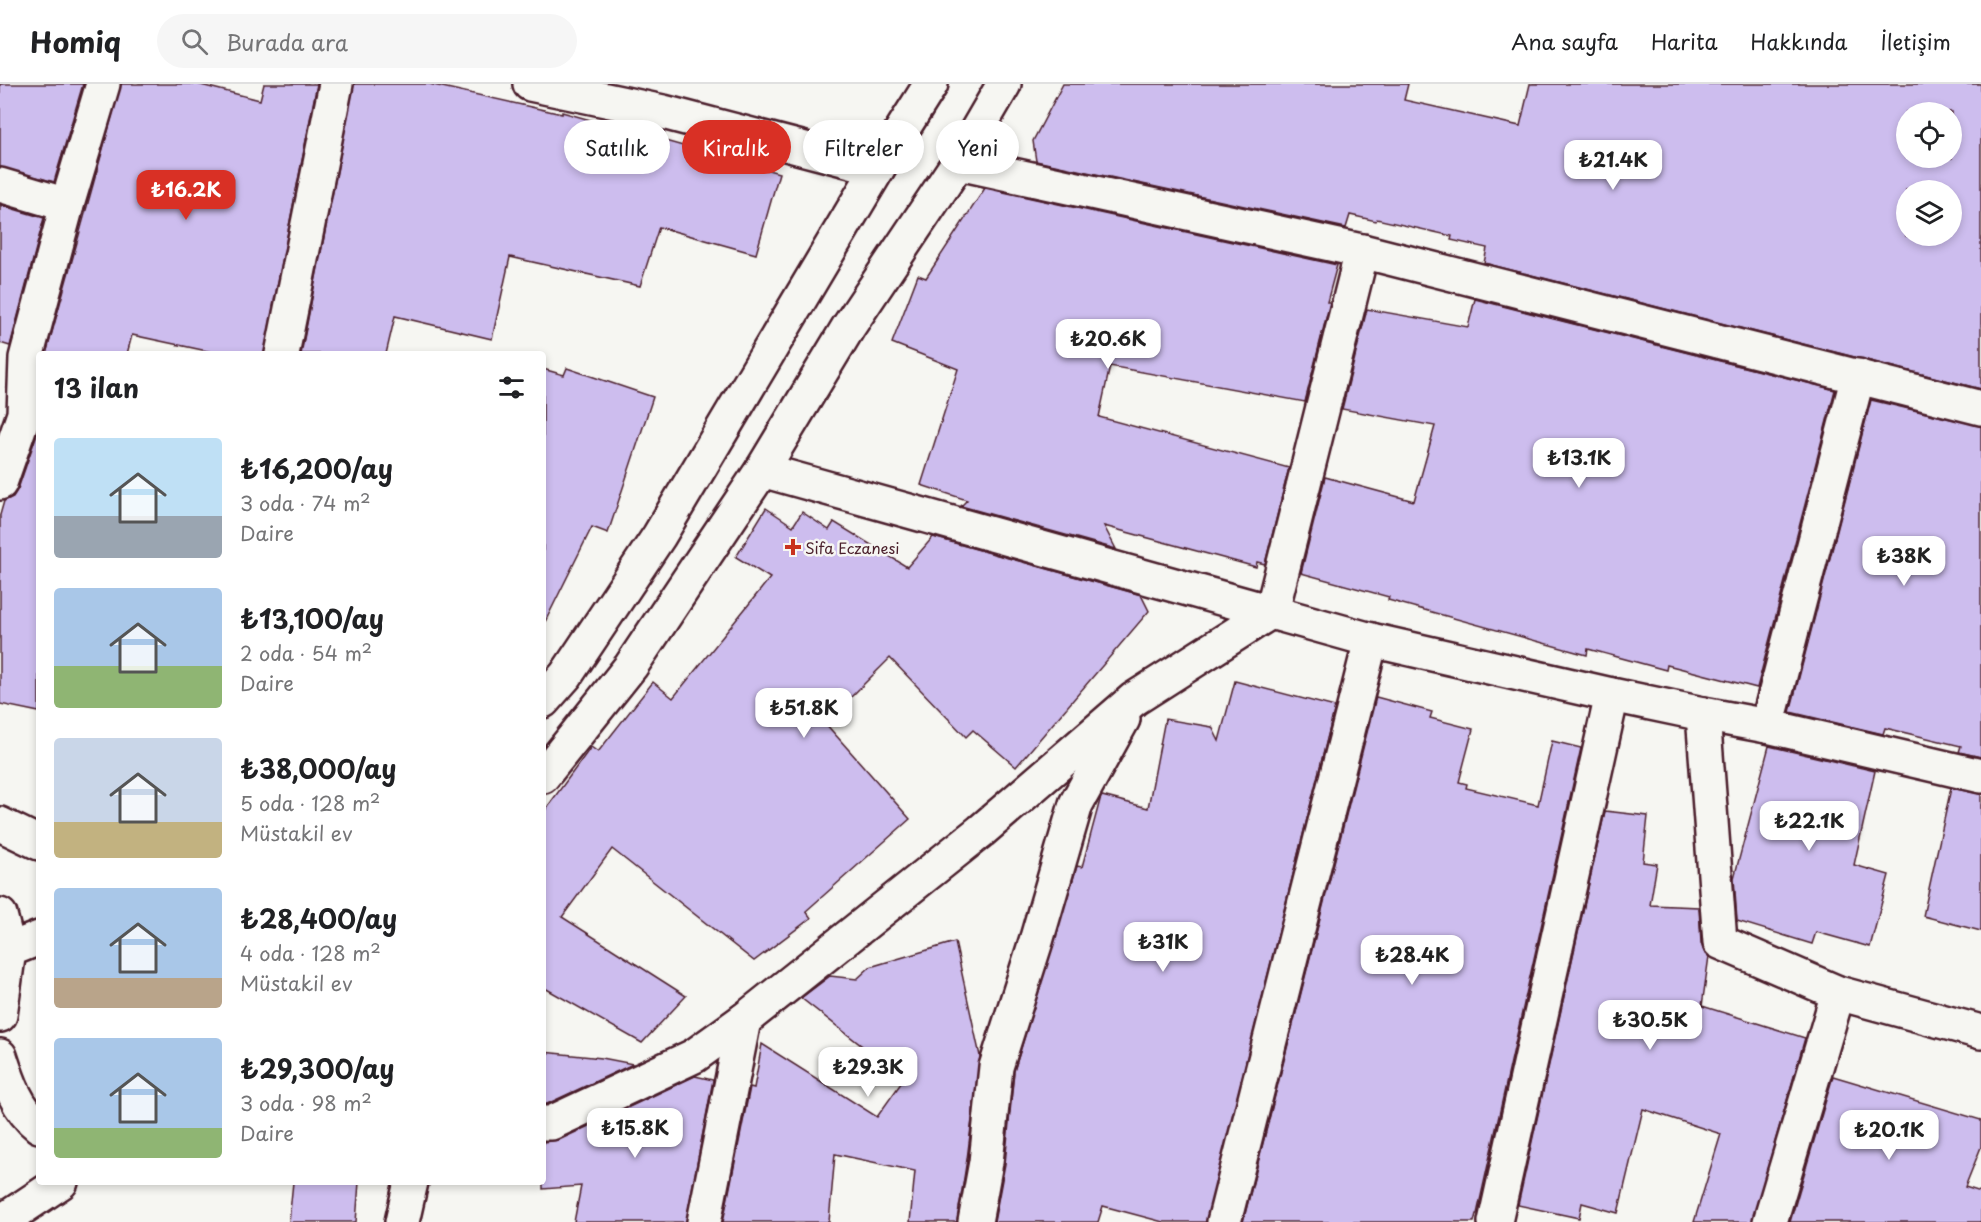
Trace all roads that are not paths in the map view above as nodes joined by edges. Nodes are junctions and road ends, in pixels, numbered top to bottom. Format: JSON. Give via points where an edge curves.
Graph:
{"nodes":[{"id":1,"x":104,"y":84,"type":"edge"},
{"id":2,"x":336,"y":84,"type":"edge"},
{"id":3,"x":530,"y":84,"type":"edge"},
{"id":4,"x":931,"y":84,"type":"edge"},
{"id":5,"x":1004,"y":84,"type":"edge"},
{"id":6,"x":666,"y":98,"type":"edge"},
{"id":7,"x":908,"y":120,"type":"edge"},
{"id":8,"x":983,"y":120,"type":"edge"},
{"id":9,"x":803,"y":143,"type":"edge"},
{"id":10,"x":874,"y":174,"type":"edge"},
{"id":11,"x":950,"y":174,"type":"edge"},
{"id":12,"x":1012,"y":174,"type":"edge"},
{"id":13,"x":0,"y":185,"type":"edge"},
{"id":14,"x":67,"y":205,"type":"junction"},
{"id":15,"x":1362,"y":251,"type":"junction"},
{"id":16,"x":283,"y":351,"type":"edge"},
{"id":17,"x":1858,"y":376,"type":"junction"},
{"id":18,"x":1981,"y":408,"type":"edge"},
{"id":19,"x":12,"y":411,"type":"edge"},
{"id":20,"x":762,"y":470,"type":"junction"},
{"id":21,"x":0,"y":483,"type":"edge"},
{"id":22,"x":1272,"y":611,"type":"junction"},
{"id":23,"x":1371,"y":640,"type":"junction"},
{"id":24,"x":1612,"y":695,"type":"junction"},
{"id":25,"x":546,"y":697,"type":"edge"},
{"id":26,"x":1134,"y":699,"type":"junction"},
{"id":27,"x":1703,"y":714,"type":"junction"},
{"id":28,"x":1767,"y":726,"type":"junction"},
{"id":29,"x":546,"y":772,"type":"edge"},
{"id":30,"x":1981,"y":776,"type":"edge"},
{"id":31,"x":0,"y":824,"type":"edge"},
{"id":32,"x":36,"y":842,"type":"edge"},
{"id":33,"x":0,"y":915,"type":"edge"},
{"id":34,"x":36,"y":939,"type":"edge"},
{"id":35,"x":9,"y":950,"type":"junction"},
{"id":36,"x":1838,"y":993,"type":"junction"},
{"id":37,"x":0,"y":1008,"type":"edge"},
{"id":38,"x":0,"y":1015,"type":"edge"},
{"id":39,"x":744,"y":1020,"type":"junction"},
{"id":40,"x":1981,"y":1032,"type":"edge"},
{"id":41,"x":0,"y":1056,"type":"edge"},
{"id":42,"x":546,"y":1123,"type":"edge"},
{"id":43,"x":36,"y":1124,"type":"edge"},
{"id":44,"x":56,"y":1185,"type":"edge"},
{"id":45,"x":410,"y":1185,"type":"edge"},
{"id":46,"x":1,"y":1222,"type":"edge"},
{"id":47,"x":402,"y":1222,"type":"edge"},
{"id":48,"x":704,"y":1222,"type":"edge"},
{"id":49,"x":975,"y":1222,"type":"edge"},
{"id":50,"x":1224,"y":1222,"type":"edge"},
{"id":51,"x":1495,"y":1222,"type":"edge"},
{"id":52,"x":1770,"y":1222,"type":"edge"}],
"edges":[{"from":1,"to":14,"type":"street"},
{"from":2,"to":16,"type":"street"},
{"from":3,"to":6,"type":"street"},
{"from":4,"to":7,"type":"street"},
{"from":5,"to":8,"type":"street"},
{"from":6,"to":9,"type":"street"},
{"from":10,"to":25,"type":"street","via":[[659,536],[566,675]]},
{"from":11,"to":20,"type":"street","via":[[849,326]]},
{"from":12,"to":15,"type":"street"},
{"from":13,"to":14,"type":"street"},
{"from":14,"to":19,"type":"street"},
{"from":15,"to":17,"type":"street"},
{"from":15,"to":22,"type":"street"},
{"from":17,"to":18,"type":"street"},
{"from":17,"to":28,"type":"street"},
{"from":19,"to":21,"type":"street"},
{"from":20,"to":22,"type":"street"},
{"from":20,"to":29,"type":"street","via":[[631,666]]},
{"from":22,"to":23,"type":"street"},
{"from":22,"to":26,"type":"street"},
{"from":23,"to":24,"type":"street"},
{"from":23,"to":50,"type":"street"},
{"from":24,"to":27,"type":"street"},
{"from":24,"to":51,"type":"street"},
{"from":26,"to":39,"type":"street","via":[[981,831]]},
{"from":26,"to":49,"type":"street","via":[[1076,804],[996,1067]]},
{"from":27,"to":28,"type":"street"},
{"from":27,"to":36,"type":"street","via":[[1720,942]]},
{"from":28,"to":30,"type":"street"},
{"from":31,"to":32,"type":"street"},
{"from":33,"to":35,"type":"street"},
{"from":34,"to":35,"type":"street"},
{"from":35,"to":37,"type":"street"},
{"from":36,"to":40,"type":"street"},
{"from":36,"to":52,"type":"street"},
{"from":37,"to":38,"type":"street"},
{"from":39,"to":42,"type":"street","via":[[694,1056]]},
{"from":39,"to":48,"type":"street"},
{"from":41,"to":43,"type":"street","via":[[10,1090]]},
{"from":44,"to":46,"type":"street"},
{"from":45,"to":47,"type":"street"}]}
